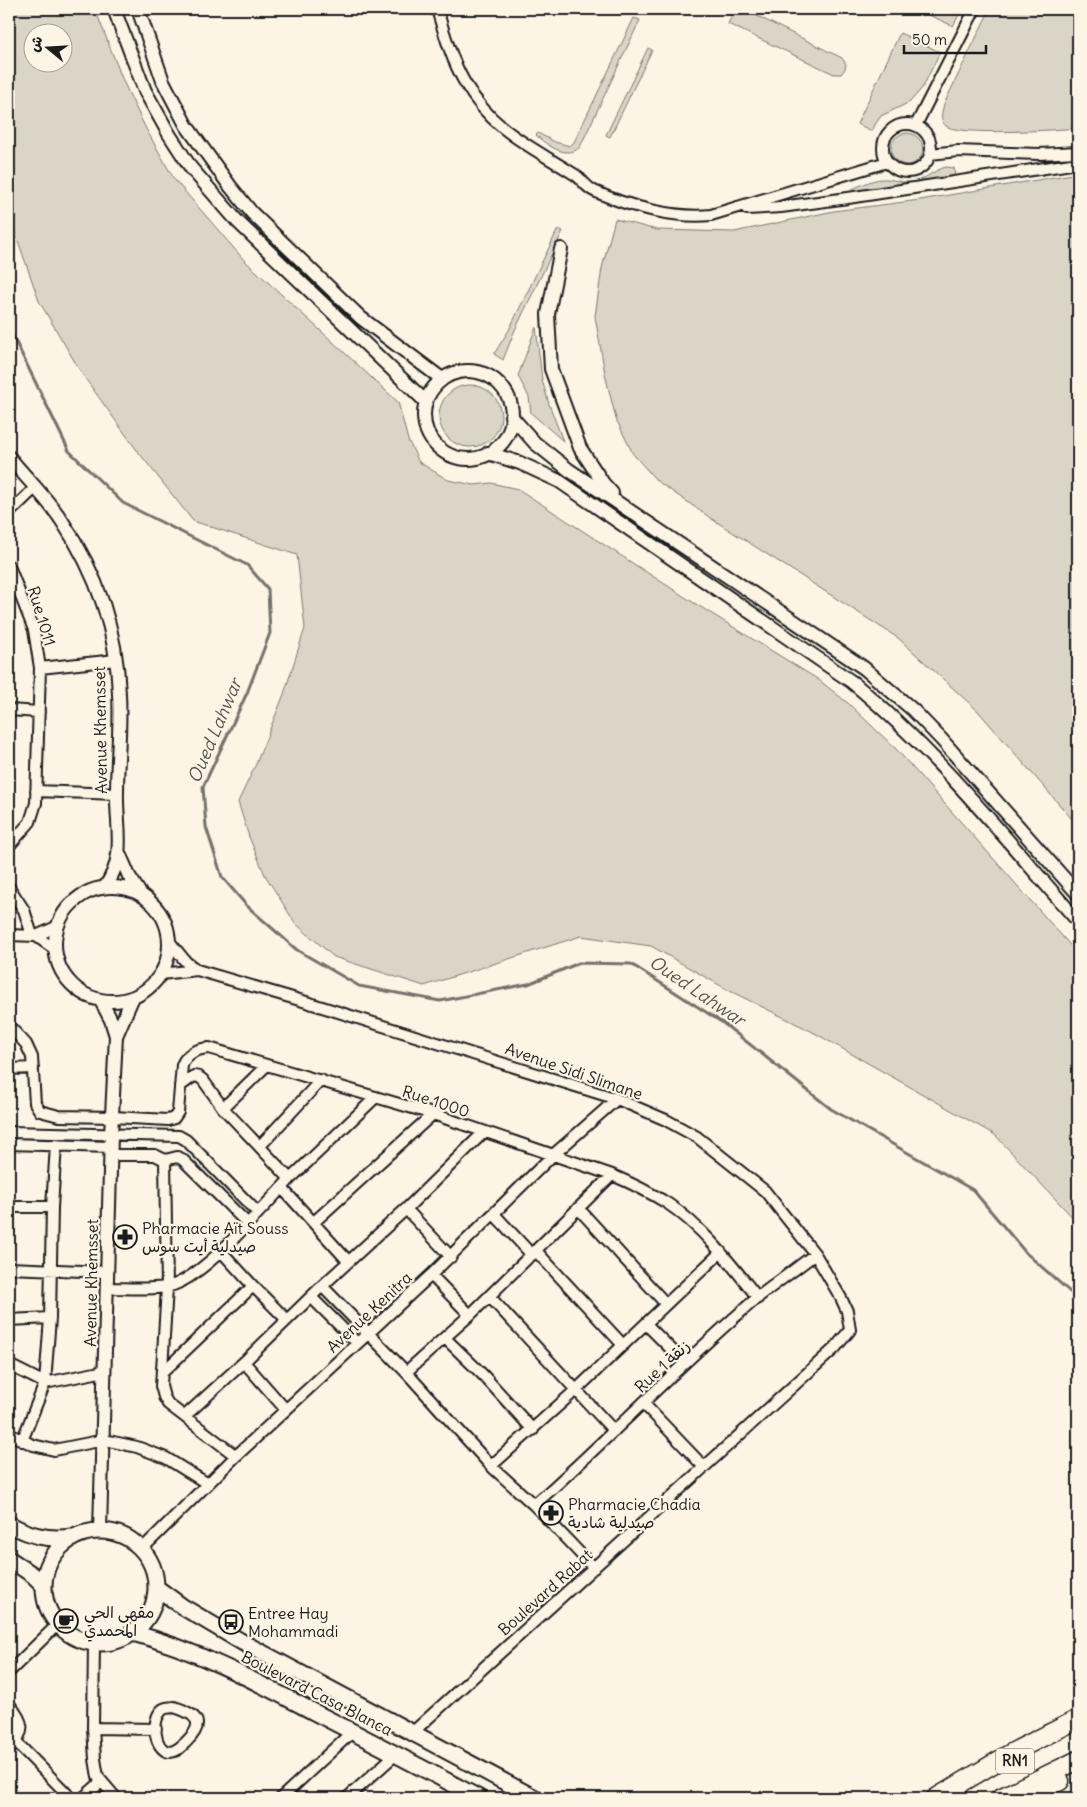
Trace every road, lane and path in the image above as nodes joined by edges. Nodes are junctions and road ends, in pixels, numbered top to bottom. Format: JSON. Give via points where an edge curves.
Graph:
{"nodes":[{"id":1,"x":114,"y":9,"type":"edge"},
{"id":2,"x":138,"y":9,"type":"edge"},
{"id":3,"x":437,"y":9,"type":"edge"},
{"id":4,"x":975,"y":9,"type":"edge"},
{"id":5,"x":916,"y":126,"type":"junction"},
{"id":6,"x":1078,"y":152,"type":"edge"},
{"id":7,"x":930,"y":154,"type":"junction"},
{"id":8,"x":887,"y":162,"type":"junction"},
{"id":9,"x":1078,"y":163,"type":"edge"},
{"id":10,"x":728,"y":210,"type":"junction"},
{"id":11,"x":561,"y":249,"type":"dead end"},
{"id":12,"x":442,"y":379,"type":"junction"},
{"id":13,"x":426,"y":402,"type":"junction"},
{"id":14,"x":511,"y":416,"type":"junction"},
{"id":15,"x":488,"y":453,"type":"junction"},
{"id":16,"x":9,"y":457,"type":"edge"},
{"id":17,"x":35,"y":488,"type":"junction"},
{"id":18,"x":628,"y":509,"type":"junction"},
{"id":19,"x":9,"y":513,"type":"edge"},
{"id":20,"x":9,"y":566,"type":"edge"},
{"id":21,"x":116,"y":660,"type":"junction"},
{"id":22,"x":40,"y":668,"type":"junction"},
{"id":23,"x":9,"y":710,"type":"edge"},
{"id":24,"x":39,"y":712,"type":"junction"},
{"id":25,"x":36,"y":791,"type":"junction"},
{"id":26,"x":117,"y":794,"type":"junction"},
{"id":27,"x":9,"y":846,"type":"edge"},
{"id":28,"x":119,"y":853,"type":"junction"},
{"id":29,"x":9,"y":887,"type":"edge"},
{"id":30,"x":105,"y":887,"type":"junction"},
{"id":31,"x":1078,"y":894,"type":"edge"},
{"id":32,"x":142,"y":895,"type":"junction"},
{"id":33,"x":1078,"y":921,"type":"edge"},
{"id":34,"x":58,"y":926,"type":"junction"},
{"id":35,"x":9,"y":935,"type":"edge"},
{"id":36,"x":34,"y":935,"type":"junction"},
{"id":37,"x":169,"y":941,"type":"junction"},
{"id":38,"x":56,"y":950,"type":"junction"},
{"id":39,"x":197,"y":970,"type":"junction"},
{"id":40,"x":161,"y":974,"type":"junction"},
{"id":41,"x":132,"y":999,"type":"junction"},
{"id":42,"x":101,"y":1001,"type":"junction"},
{"id":43,"x":9,"y":1026,"type":"edge"},
{"id":44,"x":116,"y":1036,"type":"junction"},
{"id":45,"x":267,"y":1065,"type":"junction"},
{"id":46,"x":9,"y":1068,"type":"edge"},
{"id":47,"x":33,"y":1068,"type":"junction"},
{"id":48,"x":321,"y":1080,"type":"junction"},
{"id":49,"x":180,"y":1086,"type":"junction"},
{"id":50,"x":376,"y":1097,"type":"junction"},
{"id":51,"x":617,"y":1099,"type":"junction"},
{"id":52,"x":223,"y":1108,"type":"junction"},
{"id":53,"x":433,"y":1114,"type":"junction"},
{"id":54,"x":113,"y":1117,"type":"junction"},
{"id":55,"x":9,"y":1132,"type":"edge"},
{"id":56,"x":484,"y":1132,"type":"junction"},
{"id":57,"x":9,"y":1144,"type":"edge"},
{"id":58,"x":56,"y":1144,"type":"junction"},
{"id":59,"x":111,"y":1146,"type":"junction"},
{"id":60,"x":260,"y":1146,"type":"junction"},
{"id":61,"x":553,"y":1155,"type":"junction"},
{"id":62,"x":165,"y":1160,"type":"junction"},
{"id":63,"x":612,"y":1175,"type":"junction"},
{"id":64,"x":290,"y":1179,"type":"junction"},
{"id":65,"x":282,"y":1188,"type":"junction"},
{"id":66,"x":9,"y":1207,"type":"edge"},
{"id":67,"x":52,"y":1207,"type":"junction"},
{"id":68,"x":578,"y":1208,"type":"junction"},
{"id":69,"x":406,"y":1209,"type":"junction"},
{"id":70,"x":258,"y":1213,"type":"junction"},
{"id":71,"x":494,"y":1214,"type":"junction"},
{"id":72,"x":314,"y":1222,"type":"junction"},
{"id":73,"x":248,"y":1224,"type":"junction"},
{"id":74,"x":221,"y":1251,"type":"junction"},
{"id":75,"x":721,"y":1252,"type":"junction"},
{"id":76,"x":534,"y":1253,"type":"junction"},
{"id":77,"x":815,"y":1254,"type":"junction"},
{"id":78,"x":451,"y":1257,"type":"junction"},
{"id":79,"x":348,"y":1261,"type":"junction"},
{"id":80,"x":9,"y":1268,"type":"edge"},
{"id":81,"x":52,"y":1269,"type":"junction"},
{"id":82,"x":107,"y":1272,"type":"junction"},
{"id":83,"x":431,"y":1275,"type":"junction"},
{"id":84,"x":253,"y":1286,"type":"junction"},
{"id":85,"x":322,"y":1286,"type":"junction"},
{"id":86,"x":167,"y":1287,"type":"junction"},
{"id":87,"x":107,"y":1288,"type":"junction"},
{"id":88,"x":489,"y":1296,"type":"junction"},
{"id":89,"x":311,"y":1297,"type":"junction"},
{"id":90,"x":758,"y":1298,"type":"junction"},
{"id":91,"x":666,"y":1304,"type":"junction"},
{"id":92,"x":470,"y":1316,"type":"junction"},
{"id":93,"x":50,"y":1318,"type":"junction"},
{"id":94,"x":9,"y":1320,"type":"edge"},
{"id":95,"x":287,"y":1320,"type":"junction"},
{"id":96,"x":646,"y":1324,"type":"junction"},
{"id":97,"x":850,"y":1330,"type":"joint"},
{"id":98,"x":368,"y":1332,"type":"junction"},
{"id":99,"x":445,"y":1338,"type":"junction"},
{"id":100,"x":357,"y":1343,"type":"junction"},
{"id":101,"x":624,"y":1345,"type":"junction"},
{"id":102,"x":244,"y":1362,"type":"junction"},
{"id":103,"x":685,"y":1363,"type":"junction"},
{"id":104,"x":9,"y":1365,"type":"edge"},
{"id":105,"x":105,"y":1372,"type":"junction"},
{"id":106,"x":406,"y":1372,"type":"junction"},
{"id":107,"x":162,"y":1373,"type":"junction"},
{"id":108,"x":45,"y":1383,"type":"junction"},
{"id":109,"x":577,"y":1390,"type":"junction"},
{"id":110,"x":643,"y":1403,"type":"junction"},
{"id":111,"x":286,"y":1410,"type":"junction"},
{"id":112,"x":184,"y":1416,"type":"junction"},
{"id":113,"x":533,"y":1430,"type":"junction"},
{"id":114,"x":614,"y":1431,"type":"junction"},
{"id":115,"x":9,"y":1434,"type":"edge"},
{"id":116,"x":104,"y":1440,"type":"junction"},
{"id":117,"x":22,"y":1441,"type":"junction"},
{"id":118,"x":236,"y":1456,"type":"junction"},
{"id":119,"x":492,"y":1466,"type":"junction"},
{"id":120,"x":704,"y":1467,"type":"junction"},
{"id":121,"x":208,"y":1484,"type":"junction"},
{"id":122,"x":534,"y":1505,"type":"junction"},
{"id":123,"x":9,"y":1524,"type":"edge"},
{"id":124,"x":100,"y":1530,"type":"junction"},
{"id":125,"x":72,"y":1537,"type":"junction"},
{"id":126,"x":142,"y":1549,"type":"junction"},
{"id":127,"x":9,"y":1559,"type":"edge"},
{"id":128,"x":594,"y":1568,"type":"junction"},
{"id":129,"x":43,"y":1585,"type":"junction"},
{"id":130,"x":156,"y":1588,"type":"junction"},
{"id":131,"x":57,"y":1625,"type":"junction"},
{"id":132,"x":133,"y":1633,"type":"junction"},
{"id":133,"x":94,"y":1643,"type":"junction"},
{"id":134,"x":9,"y":1672,"type":"edge"},
{"id":135,"x":9,"y":1704,"type":"edge"},
{"id":136,"x":1078,"y":1719,"type":"edge"},
{"id":137,"x":93,"y":1728,"type":"junction"},
{"id":138,"x":156,"y":1729,"type":"junction"},
{"id":139,"x":352,"y":1732,"type":"junction"},
{"id":140,"x":413,"y":1732,"type":"junction"},
{"id":141,"x":1078,"y":1732,"type":"edge"},
{"id":142,"x":12,"y":1746,"type":"edge"},
{"id":143,"x":396,"y":1754,"type":"junction"},
{"id":144,"x":1078,"y":1760,"type":"edge"},
{"id":145,"x":1078,"y":1772,"type":"edge"},
{"id":146,"x":101,"y":1782,"type":"junction"},
{"id":147,"x":71,"y":1798,"type":"edge"},
{"id":148,"x":83,"y":1798,"type":"edge"},
{"id":149,"x":116,"y":1798,"type":"edge"},
{"id":150,"x":281,"y":1798,"type":"edge"},
{"id":151,"x":347,"y":1798,"type":"edge"},
{"id":152,"x":479,"y":1798,"type":"edge"},
{"id":153,"x":535,"y":1798,"type":"edge"},
{"id":154,"x":936,"y":1798,"type":"edge"},
{"id":155,"x":956,"y":1798,"type":"edge"},
{"id":156,"x":1000,"y":1798,"type":"edge"},
{"id":157,"x":1027,"y":1798,"type":"edge"}],
"edges":[{"from":1,"to":13,"type":"street","via":[[145,91],[191,168],[238,222]]},
{"from":2,"to":12,"type":"street","via":[[163,81],[181,116],[230,186],[252,212],[361,318]]},
{"from":3,"to":10,"type":"street","via":[[465,83],[485,111],[525,145],[579,178],[591,190],[626,204],[698,216]]},
{"from":4,"to":5,"type":"street"},
{"from":5,"to":7,"type":"street","via":[[930,140]]},
{"from":5,"to":8,"type":"street","via":[[903,124],[890,130],[883,149]]},
{"from":6,"to":7,"type":"street","via":[[958,151]]},
{"from":7,"to":8,"type":"street","via":[[923,166],[911,172],[898,170]]},
{"from":8,"to":10,"type":"street"},
{"from":9,"to":10,"type":"street","via":[[819,202]]},
{"from":11,"to":18,"type":"street","via":[[548,314],[551,369],[580,448],[603,484]]},
{"from":12,"to":13,"type":"street"},
{"from":12,"to":14,"type":"street","via":[[461,372],[492,378],[506,393]]},
{"from":13,"to":15,"type":"street","via":[[425,427],[441,450],[467,459]]},
{"from":14,"to":15,"type":"street","via":[[506,436]]},
{"from":14,"to":18,"type":"street","via":[[544,452]]},
{"from":15,"to":33,"type":"street","via":[[559,481],[881,705],[929,753]]},
{"from":16,"to":17,"type":"street","name":"Avenue Khemsset"},
{"from":17,"to":19,"type":"street"},
{"from":17,"to":21,"type":"street","name":"Avenue Khemsset","via":[[61,519],[86,560],[108,615]]},
{"from":18,"to":31,"type":"street","via":[[864,668],[941,739]]},
{"from":20,"to":22,"type":"street","name":"Rue 1011","via":[[31,622]]},
{"from":21,"to":22,"type":"street"},
{"from":21,"to":26,"type":"street","name":"Avenue Khemsset","via":[[120,693]]},
{"from":22,"to":24,"type":"street","name":"Rue 1011"},
{"from":23,"to":24,"type":"street"},
{"from":24,"to":25,"type":"street","name":"Rue 1011"},
{"from":25,"to":26,"type":"street"},
{"from":25,"to":27,"type":"street","name":"Rue 1011","via":[[30,822]]},
{"from":26,"to":28,"type":"street","name":"Avenue Khemsset"},
{"from":28,"to":30,"type":"street","name":"Avenue Khemsset","via":[[116,868]]},
{"from":28,"to":32,"type":"street","name":"Avenue Khemsset"},
{"from":29,"to":36,"type":"street","via":[[24,910]]},
{"from":30,"to":32,"type":"street","via":[[127,888]]},
{"from":30,"to":34,"type":"street","via":[[79,897]]},
{"from":32,"to":37,"type":"street","via":[[158,909],[167,926]]},
{"from":34,"to":36,"type":"street"},
{"from":34,"to":38,"type":"street"},
{"from":35,"to":36,"type":"street"},
{"from":36,"to":38,"type":"street"},
{"from":37,"to":39,"type":"street","name":"Avenue Sidi Slimane"},
{"from":37,"to":40,"type":"street","via":[[166,964]]},
{"from":38,"to":42,"type":"street","via":[[63,975],[77,990]]},
{"from":39,"to":40,"type":"street","name":"Avenue Sidi Slimane"},
{"from":39,"to":51,"type":"street","name":"Avenue Sidi Slimane"},
{"from":40,"to":41,"type":"street","via":[[146,991]]},
{"from":41,"to":42,"type":"street"},
{"from":41,"to":44,"type":"street","name":"Avenue Khemsset"},
{"from":42,"to":44,"type":"street","name":"Avenue Khemsset","via":[[112,1020]]},
{"from":43,"to":47,"type":"street","via":[[26,1044]]},
{"from":44,"to":54,"type":"street","name":"Avenue Khemsset"},
{"from":45,"to":48,"type":"street","name":"Rue 1000"},
{"from":45,"to":49,"type":"street","name":"Rue 1000","via":[[199,1048],[185,1058]]},
{"from":45,"to":52,"type":"street"},
{"from":46,"to":47,"type":"street"},
{"from":47,"to":54,"type":"street","via":[[35,1103],[40,1111],[60,1116]]},
{"from":48,"to":50,"type":"street","name":"Rue 1000"},
{"from":48,"to":60,"type":"street"},
{"from":49,"to":52,"type":"street","via":[[199,1076]]},
{"from":49,"to":54,"type":"street","name":"Rue 1000","via":[[178,1112],[174,1118]]},
{"from":50,"to":53,"type":"street","name":"Rue 1000"},
{"from":50,"to":64,"type":"street"},
{"from":51,"to":61,"type":"street","name":"Avenue Kenitra"},
{"from":51,"to":77,"type":"street","name":"Avenue Sidi Slimane","via":[[697,1137],[747,1175],[765,1191]]},
{"from":52,"to":60,"type":"street"},
{"from":53,"to":56,"type":"street","name":"Rue 1000"},
{"from":53,"to":72,"type":"street"},
{"from":54,"to":59,"type":"street","name":"Avenue Khemsset"},
{"from":55,"to":59,"type":"street"},
{"from":56,"to":61,"type":"street","name":"Rue 1000"},
{"from":56,"to":69,"type":"street"},
{"from":57,"to":58,"type":"street"},
{"from":58,"to":59,"type":"street"},
{"from":58,"to":67,"type":"street"},
{"from":59,"to":62,"type":"street"},
{"from":59,"to":70,"type":"street","via":[[179,1136]]},
{"from":59,"to":82,"type":"street","name":"Avenue Khemsset"},
{"from":60,"to":64,"type":"street"},
{"from":61,"to":63,"type":"street","name":"Rue 1000"},
{"from":61,"to":71,"type":"street","name":"Avenue Kenitra"},
{"from":62,"to":73,"type":"street","via":[[177,1157],[182,1160]]},
{"from":62,"to":86,"type":"street"},
{"from":63,"to":68,"type":"street"},
{"from":63,"to":75,"type":"street","name":"Rue 1000","via":[[668,1204]]},
{"from":64,"to":65,"type":"street"},
{"from":65,"to":70,"type":"street"},
{"from":65,"to":72,"type":"street"},
{"from":66,"to":67,"type":"street"},
{"from":67,"to":81,"type":"street"},
{"from":68,"to":76,"type":"street"},
{"from":68,"to":91,"type":"street"},
{"from":69,"to":78,"type":"street"},
{"from":69,"to":79,"type":"street"},
{"from":70,"to":73,"type":"street"},
{"from":71,"to":76,"type":"street"},
{"from":71,"to":78,"type":"street","name":"Avenue Kenitra"},
{"from":72,"to":79,"type":"street"},
{"from":73,"to":74,"type":"street"},
{"from":74,"to":84,"type":"street"},
{"from":74,"to":86,"type":"street","via":[[187,1278]]},
{"from":75,"to":90,"type":"street","name":"Rue 1000"},
{"from":75,"to":91,"type":"street"},
{"from":76,"to":88,"type":"street"},
{"from":76,"to":101,"type":"street"},
{"from":77,"to":90,"type":"street","name":"Rue 1 زنقة"},
{"from":77,"to":97,"type":"street","name":"Avenue Sidi Slimane","via":[[847,1311]]},
{"from":78,"to":83,"type":"street","name":"Avenue Kenitra"},
{"from":79,"to":85,"type":"street"},
{"from":80,"to":81,"type":"street"},
{"from":81,"to":82,"type":"street"},
{"from":81,"to":93,"type":"street"},
{"from":82,"to":87,"type":"street","name":"Avenue Khemsset"},
{"from":83,"to":92,"type":"street"},
{"from":83,"to":98,"type":"street","name":"Avenue Kenitra"},
{"from":84,"to":95,"type":"street"},
{"from":84,"to":107,"type":"street"},
{"from":85,"to":89,"type":"street"},
{"from":85,"to":98,"type":"street"},
{"from":86,"to":87,"type":"street"},
{"from":86,"to":107,"type":"street"},
{"from":87,"to":105,"type":"street","name":"Avenue Khemsset"},
{"from":88,"to":92,"type":"street"},
{"from":88,"to":109,"type":"street"},
{"from":89,"to":95,"type":"street"},
{"from":89,"to":100,"type":"street"},
{"from":90,"to":103,"type":"street","name":"Rue 1 زنقة"},
{"from":91,"to":96,"type":"street"},
{"from":92,"to":99,"type":"street"},
{"from":93,"to":94,"type":"street"},
{"from":93,"to":108,"type":"street"},
{"from":95,"to":102,"type":"street"},
{"from":96,"to":101,"type":"street"},
{"from":96,"to":103,"type":"street"},
{"from":97,"to":120,"type":"street","name":"Boulevard Rabat","via":[[835,1348]]},
{"from":98,"to":100,"type":"street","name":"Avenue Kenitra"},
{"from":98,"to":106,"type":"street"},
{"from":99,"to":106,"type":"street"},
{"from":99,"to":113,"type":"street"},
{"from":100,"to":111,"type":"street","name":"Avenue Kenitra"},
{"from":101,"to":109,"type":"street"},
{"from":102,"to":111,"type":"street"},
{"from":102,"to":112,"type":"street"},
{"from":103,"to":110,"type":"street","name":"Rue 1 زنقة"},
{"from":104,"to":108,"type":"street"},
{"from":105,"to":108,"type":"street"},
{"from":105,"to":116,"type":"street","name":"Avenue Khemsset"},
{"from":106,"to":119,"type":"street"},
{"from":107,"to":112,"type":"street","via":[[164,1397]]},
{"from":108,"to":117,"type":"street"},
{"from":109,"to":113,"type":"street"},
{"from":109,"to":114,"type":"street"},
{"from":110,"to":114,"type":"street","name":"Rue 1 زنقة"},
{"from":110,"to":120,"type":"street"},
{"from":111,"to":118,"type":"street","name":"Avenue Kenitra"},
{"from":112,"to":118,"type":"street"},
{"from":113,"to":119,"type":"street"},
{"from":114,"to":122,"type":"street","name":"Rue 1 زنقة"},
{"from":115,"to":117,"type":"street"},
{"from":116,"to":117,"type":"street","via":[[54,1450]]},
{"from":116,"to":121,"type":"street","via":[[166,1458]]},
{"from":116,"to":124,"type":"street","name":"Avenue Khemsset"},
{"from":118,"to":121,"type":"street","name":"Avenue Kenitra"},
{"from":119,"to":122,"type":"street"},
{"from":120,"to":128,"type":"street","name":"Boulevard Rabat"},
{"from":121,"to":126,"type":"street","name":"Avenue Kenitra"},
{"from":122,"to":128,"type":"street"},
{"from":123,"to":125,"type":"main road","via":[[37,1536],[53,1539]]},
{"from":124,"to":125,"type":"main road"},
{"from":124,"to":126,"type":"main road","via":[[116,1532]]},
{"from":125,"to":129,"type":"main road","via":[[57,1550],[47,1566]]},
{"from":126,"to":130,"type":"main road","via":[[153,1567]]},
{"from":127,"to":129,"type":"main road"},
{"from":128,"to":140,"type":"street","name":"Boulevard Rabat"},
{"from":129,"to":131,"type":"main road","via":[[48,1610]]},
{"from":130,"to":132,"type":"main road","via":[[153,1605],[145,1621]]},
{"from":130,"to":140,"type":"main road","name":"Boulevard Casa Blanca","via":[[242,1642]]},
{"from":131,"to":133,"type":"main road","via":[[73,1637]]},
{"from":131,"to":134,"type":"street"},
{"from":132,"to":133,"type":"main road","via":[[109,1643]]},
{"from":132,"to":139,"type":"main road","name":"Boulevard Casa Blanca","via":[[166,1642],[232,1669]]},
{"from":133,"to":137,"type":"street"},
{"from":135,"to":142,"type":"street","via":[[22,1726],[21,1734]]},
{"from":136,"to":154,"type":"highway","via":[[1013,1752]]},
{"from":137,"to":138,"type":"street"},
{"from":137,"to":146,"type":"street","via":[[96,1770]]},
{"from":138,"to":138,"type":"street","via":[[162,1749],[173,1752],[195,1732],[197,1720],[185,1710],[164,1708],[157,1716]]},
{"from":139,"to":143,"type":"main road","name":"Boulevard Casa Blanca"},
{"from":139,"to":150,"type":"street"},
{"from":140,"to":153,"type":"main road","name":"Boulevard Casa Blanca"},
{"from":141,"to":155,"type":"highway","number":"RN1","via":[[996,1771]]},
{"from":142,"to":147,"type":"street"},
{"from":143,"to":151,"type":"street"},
{"from":143,"to":152,"type":"main road","name":"Boulevard Casa Blanca"},
{"from":144,"to":156,"type":"highway","number":"RN1"},
{"from":145,"to":157,"type":"highway"},
{"from":146,"to":148,"type":"street"},
{"from":146,"to":149,"type":"street"}]}
